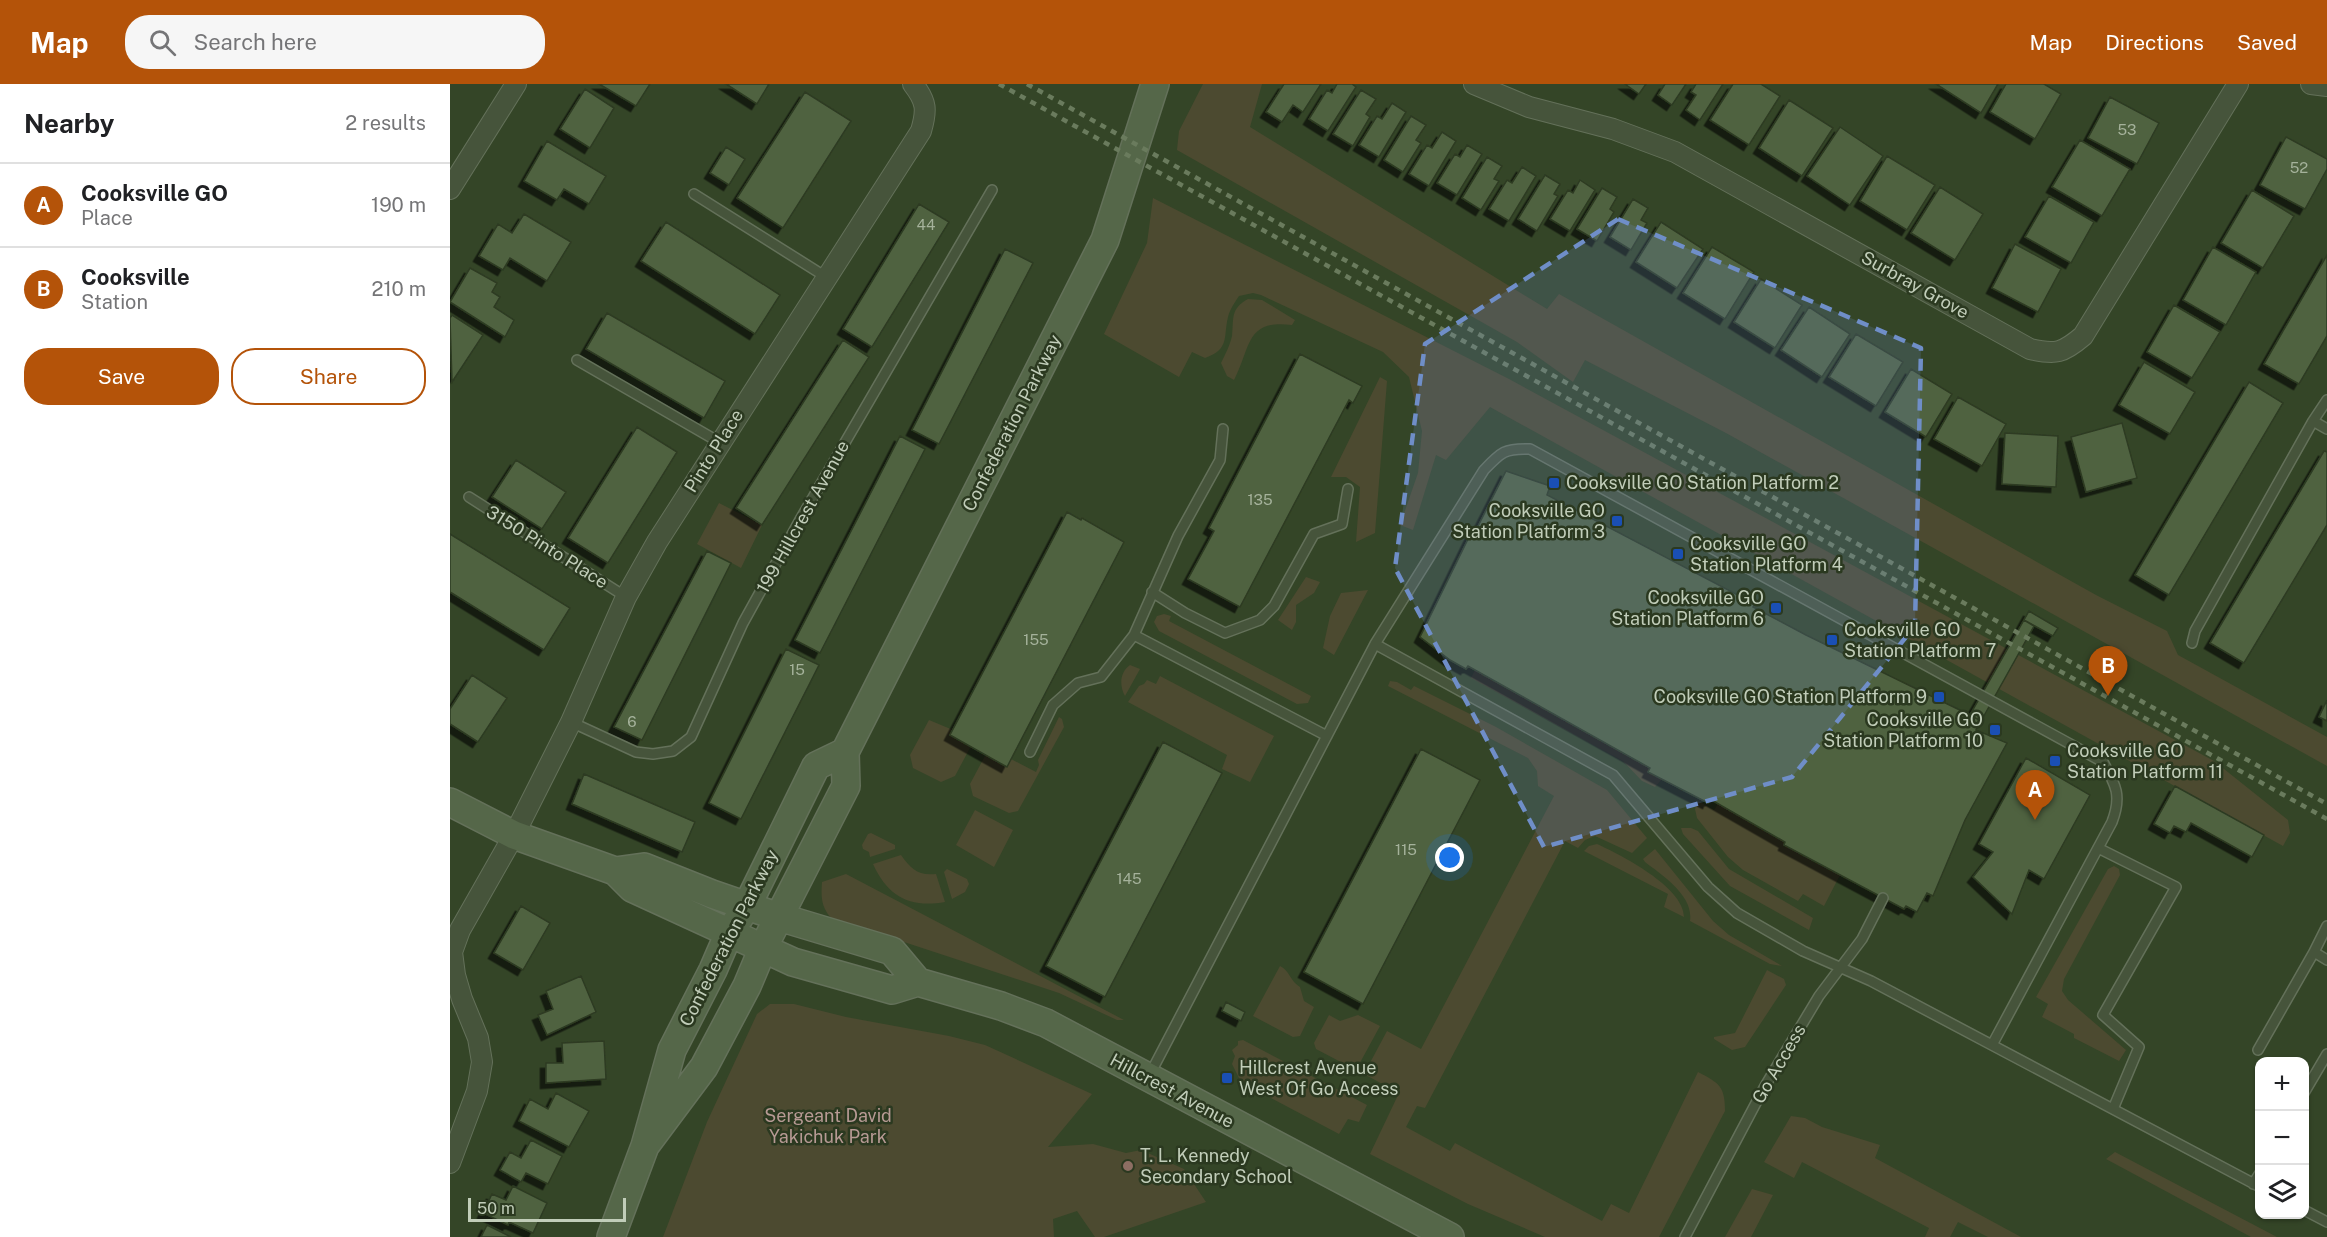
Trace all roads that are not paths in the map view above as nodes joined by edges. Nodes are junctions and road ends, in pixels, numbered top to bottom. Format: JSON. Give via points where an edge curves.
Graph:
{"nodes":[{"id":1,"x":516,"y":84,"type":"edge"},
{"id":2,"x":913,"y":84,"type":"edge"},
{"id":3,"x":1155,"y":84,"type":"edge"},
{"id":4,"x":1474,"y":84,"type":"edge"},
{"id":5,"x":2238,"y":84,"type":"edge"},
{"id":6,"x":2311,"y":84,"type":"edge"},
{"id":7,"x":2327,"y":86,"type":"edge"},
{"id":8,"x":450,"y":189,"type":"edge"},
{"id":9,"x":992,"y":190,"type":"dead end"},
{"id":10,"x":694,"y":194,"type":"dead end"},
{"id":11,"x":826,"y":277,"type":"junction"},
{"id":12,"x":577,"y":360,"type":"dead end"},
{"id":13,"x":2327,"y":400,"type":"edge"},
{"id":14,"x":2313,"y":421,"type":"junction"},
{"id":15,"x":1223,"y":429,"type":"dead end"},
{"id":16,"x":2327,"y":429,"type":"edge"},
{"id":17,"x":719,"y":442,"type":"junction"},
{"id":18,"x":1348,"y":489,"type":"dead end"},
{"id":19,"x":469,"y":497,"type":"dead end"},
{"id":20,"x":1152,"y":592,"type":"junction"},
{"id":21,"x":626,"y":597,"type":"junction"},
{"id":22,"x":1134,"y":635,"type":"junction"},
{"id":23,"x":2192,"y":643,"type":"dead end"},
{"id":24,"x":1375,"y":644,"type":"junction"},
{"id":25,"x":571,"y":722,"type":"junction"},
{"id":26,"x":1327,"y":736,"type":"junction"},
{"id":27,"x":845,"y":752,"type":"junction"},
{"id":28,"x":1030,"y":752,"type":"dead end"},
{"id":29,"x":450,"y":802,"type":"edge"},
{"id":30,"x":514,"y":835,"type":"junction"},
{"id":31,"x":2098,"y":848,"type":"junction"},
{"id":32,"x":615,"y":871,"type":"junction"},
{"id":33,"x":1883,"y":898,"type":"dead end"},
{"id":34,"x":747,"y":906,"type":"junction"},
{"id":35,"x":779,"y":917,"type":"junction"},
{"id":36,"x":2327,"y":926,"type":"edge"},
{"id":37,"x":729,"y":933,"type":"junction"},
{"id":38,"x":764,"y":948,"type":"junction"},
{"id":39,"x":2314,"y":952,"type":"junction"},
{"id":40,"x":2327,"y":960,"type":"edge"},
{"id":41,"x":1840,"y":967,"type":"junction"},
{"id":42,"x":918,"y":982,"type":"junction"},
{"id":43,"x":1992,"y":1045,"type":"junction"},
{"id":44,"x":2258,"y":1050,"type":"dead end"},
{"id":45,"x":2327,"y":1054,"type":"edge"},
{"id":46,"x":1148,"y":1078,"type":"junction"},
{"id":47,"x":2309,"y":1085,"type":"edge"},
{"id":48,"x":2113,"y":1108,"type":"junction"},
{"id":49,"x":645,"y":1146,"type":"junction"},
{"id":50,"x":450,"y":1163,"type":"edge"},
{"id":51,"x":2255,"y":1185,"type":"edge"},
{"id":52,"x":2309,"y":1213,"type":"edge"},
{"id":53,"x":2327,"y":1222,"type":"edge"},
{"id":54,"x":611,"y":1237,"type":"edge"},
{"id":55,"x":1450,"y":1237,"type":"edge"},
{"id":56,"x":1685,"y":1237,"type":"edge"}],
"edges":[{"from":1,"to":8,"type":"street"},
{"from":2,"to":11,"type":"street","name":"Pinto Place","via":[[922,95],[927,112],[921,130]]},
{"from":3,"to":27,"type":"street","name":"Confederation Parkway","via":[[1105,240]]},
{"from":4,"to":5,"type":"street","name":"Surbray Grove","via":[[1529,107],[1613,129],[1675,152],[2030,349],[2049,354],[2069,348],[2083,336]]},
{"from":6,"to":7,"type":"street"},
{"from":9,"to":25,"type":"lane","name":"199 Hillcrest Avenue","via":[[743,623],[691,737],[673,751],[636,752]]},
{"from":10,"to":11,"type":"lane"},
{"from":11,"to":17,"type":"street","name":"Pinto Place"},
{"from":12,"to":17,"type":"lane"},
{"from":13,"to":14,"type":"lane"},
{"from":14,"to":16,"type":"lane"},
{"from":14,"to":23,"type":"lane","via":[[2195,631]]},
{"from":15,"to":20,"type":"lane","via":[[1220,460]]},
{"from":17,"to":21,"type":"street","name":"Pinto Place"},
{"from":18,"to":20,"type":"lane","via":[[1342,524],[1314,534],[1274,606],[1260,620],[1225,633]]},
{"from":19,"to":21,"type":"lane","name":"3150 Pinto Place"},
{"from":20,"to":22,"type":"lane"},
{"from":21,"to":25,"type":"street","name":"Pinto Place"},
{"from":22,"to":26,"type":"lane"},
{"from":22,"to":28,"type":"lane","via":[[1101,677],[1077,683],[1053,705]]},
{"from":24,"to":26,"type":"lane"},
{"from":24,"to":31,"type":"lane","via":[[1484,470],[1512,448],[1530,449],[2103,762],[2118,792],[2118,807]]},
{"from":24,"to":41,"type":"lane","via":[[1613,775],[1708,887],[1737,913],[1803,951]]},
{"from":25,"to":30,"type":"street","name":"Pinto Place"},
{"from":26,"to":46,"type":"lane"},
{"from":27,"to":34,"type":"street","name":"Confederation Parkway","via":[[816,766]]},
{"from":27,"to":35,"type":"street","name":"Confederation Parkway","via":[[846,786]]},
{"from":29,"to":30,"type":"street"},
{"from":30,"to":32,"type":"street"},
{"from":30,"to":50,"type":"street","name":"Pinto Place","via":[[460,930],[452,952],[455,975],[478,1038],[482,1062],[477,1091]]},
{"from":31,"to":43,"type":"lane"},
{"from":31,"to":48,"type":"lane","via":[[2176,887],[2103,1015],[2139,1047]]},
{"from":32,"to":34,"type":"street","via":[[644,867]]},
{"from":32,"to":37,"type":"street","via":[[632,888]]},
{"from":33,"to":41,"type":"lane","name":"Go Access","via":[[1862,939]]},
{"from":34,"to":35,"type":"street"},
{"from":34,"to":37,"type":"street","name":"Confederation Parkway"},
{"from":35,"to":38,"type":"street","name":"Confederation Parkway"},
{"from":35,"to":42,"type":"street","via":[[892,951]]},
{"from":36,"to":39,"type":"lane"},
{"from":37,"to":38,"type":"street"},
{"from":37,"to":49,"type":"street","name":"Confederation Parkway","via":[[672,1050]]},
{"from":38,"to":42,"type":"street","via":[[793,962],[892,990]]},
{"from":38,"to":49,"type":"street","name":"Confederation Parkway","via":[[704,1067]]},
{"from":39,"to":40,"type":"lane"},
{"from":39,"to":44,"type":"lane"},
{"from":41,"to":43,"type":"lane"},
{"from":41,"to":56,"type":"lane","name":"Go Access","via":[[1765,1086]]},
{"from":42,"to":46,"type":"street","name":"Hillcrest Avenue","via":[[1046,1023]]},
{"from":43,"to":48,"type":"lane"},
{"from":45,"to":47,"type":"lane"},
{"from":46,"to":55,"type":"street","name":"Hillcrest Avenue"},
{"from":48,"to":51,"type":"lane"},
{"from":49,"to":54,"type":"street","name":"Confederation Parkway"},
{"from":52,"to":53,"type":"lane"}]}
